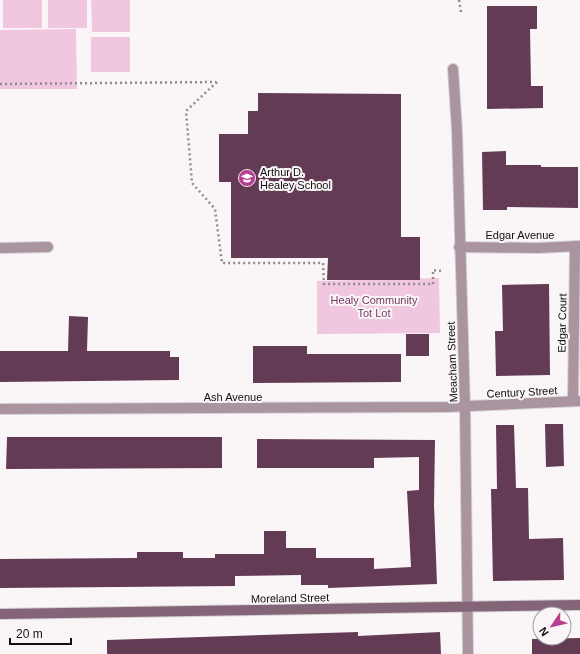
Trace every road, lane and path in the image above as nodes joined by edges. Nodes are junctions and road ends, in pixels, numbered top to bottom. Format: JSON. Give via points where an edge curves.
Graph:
{"nodes":[{"id":1,"x":460,"y":0,"type":"edge"},
{"id":2,"x":461,"y":12,"type":"dead end"},
{"id":3,"x":453,"y":69,"type":"dead end"},
{"id":4,"x":0,"y":84,"type":"edge"},
{"id":5,"x":577,"y":246,"type":"edge"},
{"id":6,"x":48,"y":247,"type":"dead end"},
{"id":7,"x":459,"y":247,"type":"junction"},
{"id":8,"x":0,"y":248,"type":"edge"},
{"id":9,"x":441,"y":271,"type":"dead end"},
{"id":10,"x":576,"y":401,"type":"edge"},
{"id":11,"x":465,"y":407,"type":"junction"},
{"id":12,"x":0,"y":410,"type":"edge"},
{"id":13,"x":580,"y":605,"type":"edge"},
{"id":14,"x":468,"y":607,"type":"junction"},
{"id":15,"x":0,"y":614,"type":"edge"},
{"id":16,"x":468,"y":654,"type":"edge"}],
"edges":[{"from":1,"to":2,"type":"path"},
{"from":3,"to":7,"type":"street","name":"Meacham Street"},
{"from":4,"to":9,"type":"path","via":[[216,82],[186,111],[192,183],[215,209],[222,263],[323,263],[324,284],[433,284],[433,270]]},
{"from":5,"to":7,"type":"street","name":"Edgar Avenue"},
{"from":5,"to":10,"type":"street","name":"Edgar Court"},
{"from":6,"to":8,"type":"street"},
{"from":7,"to":11,"type":"street","name":"Meacham Street"},
{"from":10,"to":11,"type":"street","name":"Century Street"},
{"from":11,"to":12,"type":"street","name":"Ash Avenue"},
{"from":11,"to":14,"type":"street","name":"Meacham Street"},
{"from":13,"to":14,"type":"street","name":"Moreland Street"},
{"from":14,"to":15,"type":"street","name":"Moreland Street"},
{"from":14,"to":16,"type":"street","name":"Meacham Street"}]}
